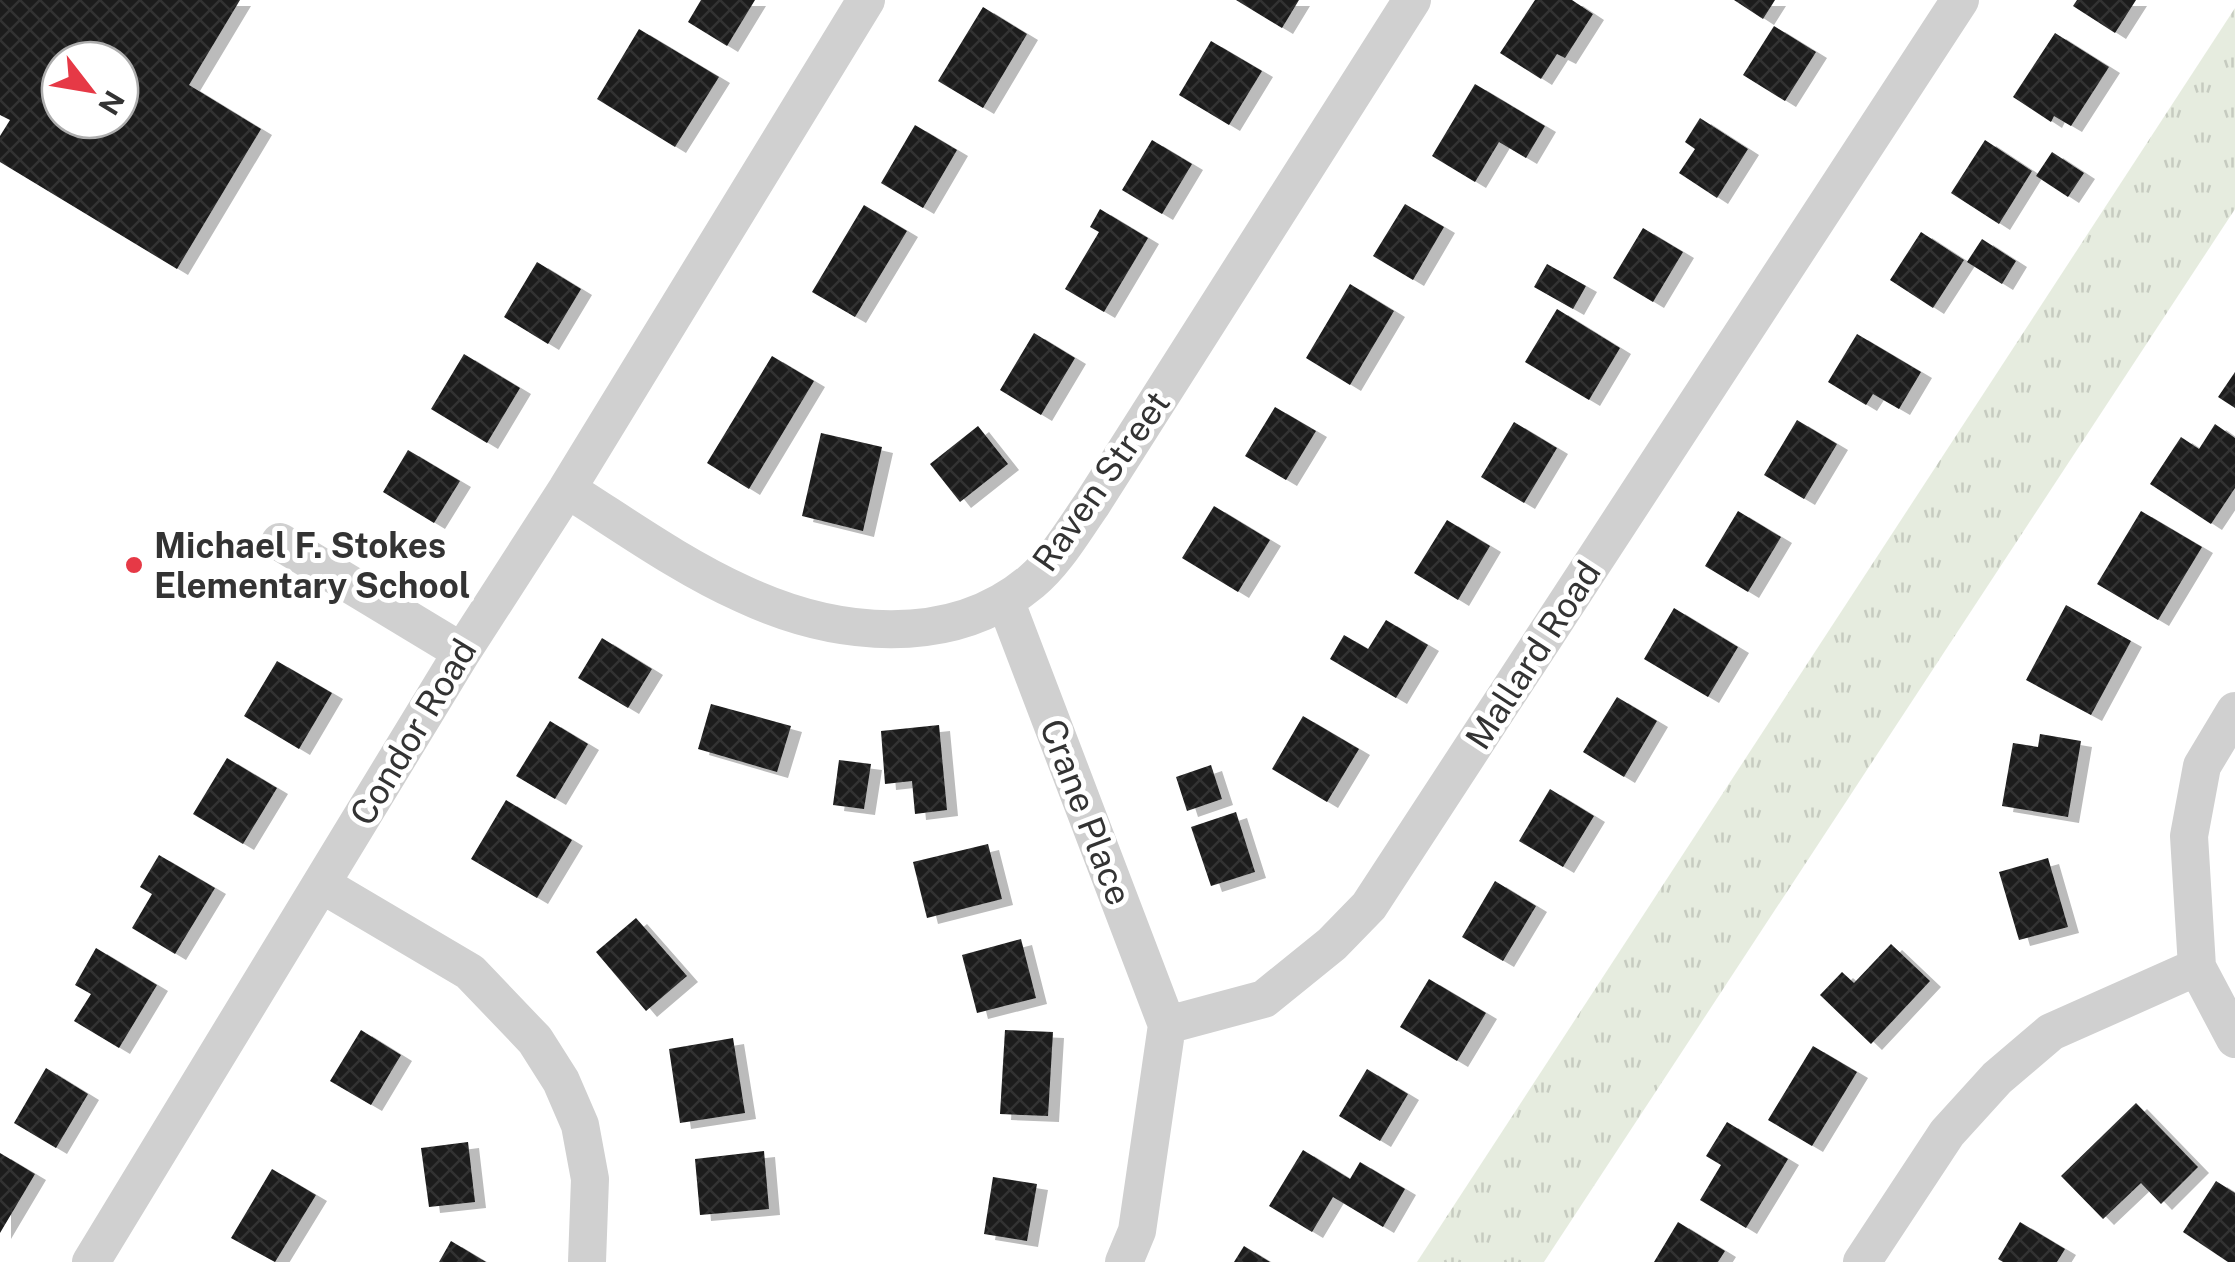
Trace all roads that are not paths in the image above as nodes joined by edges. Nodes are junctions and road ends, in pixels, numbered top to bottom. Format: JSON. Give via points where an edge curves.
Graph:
{"nodes":[{"id":1,"x":866,"y":0,"type":"edge"},
{"id":2,"x":1412,"y":0,"type":"edge"},
{"id":3,"x":1960,"y":0,"type":"edge"},
{"id":4,"x":567,"y":488,"type":"junction"},
{"id":5,"x":280,"y":542,"type":"dead end"},
{"id":6,"x":1006,"y":600,"type":"junction"},
{"id":7,"x":462,"y":652,"type":"junction"},
{"id":8,"x":2235,"y":710,"type":"edge"},
{"id":9,"x":320,"y":884,"type":"junction"},
{"id":10,"x":2197,"y":967,"type":"junction"},
{"id":11,"x":1167,"y":1025,"type":"junction"},
{"id":12,"x":2235,"y":1039,"type":"edge"},
{"id":13,"x":91,"y":1262,"type":"edge"},
{"id":14,"x":587,"y":1262,"type":"edge"},
{"id":15,"x":1124,"y":1262,"type":"edge"},
{"id":16,"x":1862,"y":1262,"type":"edge"}],
"edges":[{"from":1,"to":4,"type":"street","name":"Condor Road"},
{"from":2,"to":6,"type":"street","name":"Raven Street","via":[[1092,504],[1056,556]]},
{"from":3,"to":11,"type":"street","name":"Mallard Road","via":[[1369,906],[1264,999]]},
{"from":4,"to":6,"type":"street","name":"Raven Street","via":[[745,596],[845,627],[938,626]]},
{"from":4,"to":7,"type":"street","name":"Condor Road"},
{"from":5,"to":7,"type":"street"},
{"from":6,"to":11,"type":"street","name":"Crane Place"},
{"from":7,"to":9,"type":"street","name":"Condor Road"},
{"from":8,"to":10,"type":"street","via":[[2202,766],[2189,836]]},
{"from":9,"to":13,"type":"street","name":"Condor Road"},
{"from":9,"to":14,"type":"street","via":[[470,972],[535,1040],[580,1125],[590,1179]]},
{"from":10,"to":12,"type":"street"},
{"from":10,"to":16,"type":"street","via":[[2051,1032],[1997,1078],[1947,1133]]},
{"from":11,"to":15,"type":"street","via":[[1137,1231]]}]}
